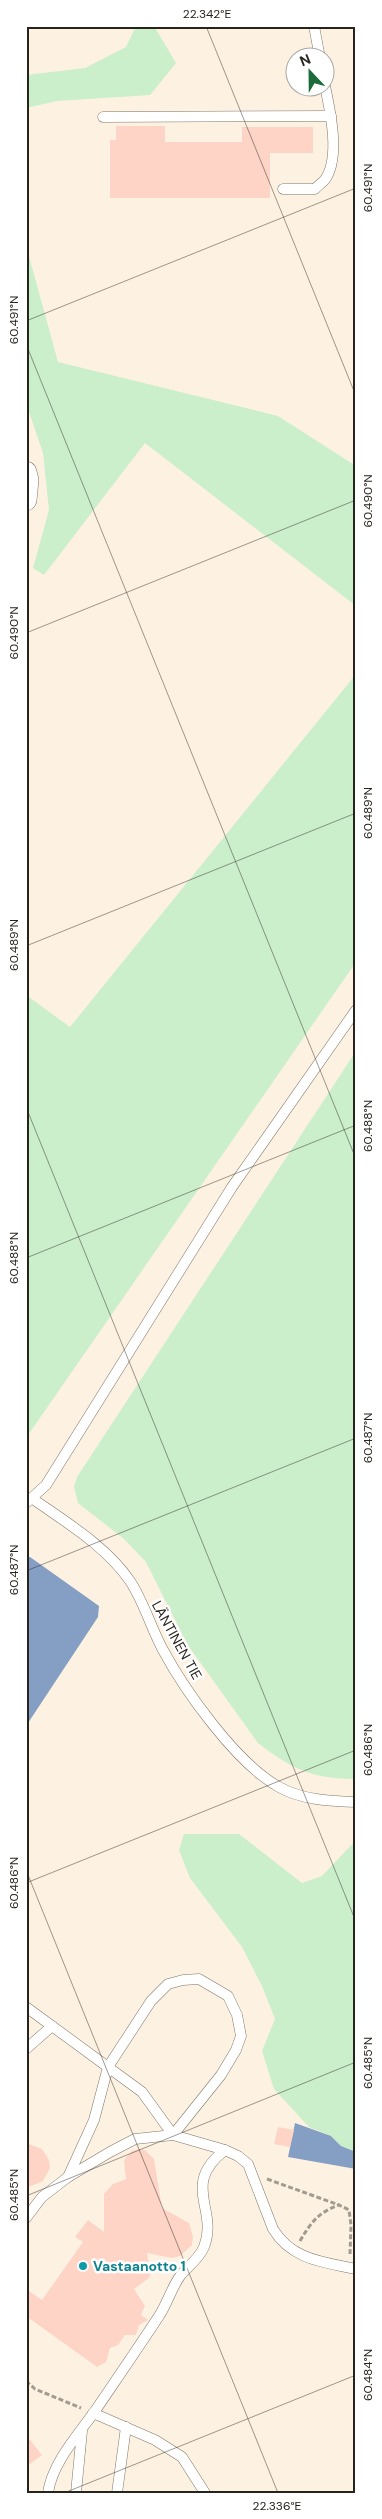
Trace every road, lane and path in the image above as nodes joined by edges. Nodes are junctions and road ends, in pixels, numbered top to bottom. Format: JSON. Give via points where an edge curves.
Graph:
{"nodes":[{"id":1,"x":314,"y":26,"type":"edge"},
{"id":2,"x":318,"y":48,"type":"edge"},
{"id":3,"x":327,"y":98,"type":"edge"},
{"id":4,"x":331,"y":116,"type":"junction"},
{"id":5,"x":103,"y":117,"type":"dead end"},
{"id":6,"x":283,"y":189,"type":"dead end"},
{"id":7,"x":26,"y":472,"type":"edge"},
{"id":8,"x":26,"y":500,"type":"edge"},
{"id":9,"x":356,"y":1010,"type":"edge"},
{"id":10,"x":30,"y":1501,"type":"edge"},
{"id":11,"x":356,"y":1802,"type":"edge"},
{"id":12,"x":26,"y":2006,"type":"edge"},
{"id":13,"x":52,"y":2026,"type":"junction"},
{"id":14,"x":26,"y":2049,"type":"edge"},
{"id":15,"x":108,"y":2067,"type":"junction"},
{"id":16,"x":173,"y":2135,"type":"junction"},
{"id":17,"x":225,"y":2150,"type":"junction"},
{"id":18,"x":253,"y":2174,"type":"junction"},
{"id":19,"x":68,"y":2177,"type":"junction"},
{"id":20,"x":339,"y":2205,"type":"junction"},
{"id":21,"x":26,"y":2218,"type":"edge"},
{"id":22,"x":294,"y":2252,"type":"junction"},
{"id":23,"x":350,"y":2254,"type":"dead end"},
{"id":24,"x":356,"y":2269,"type":"edge"},
{"id":25,"x":26,"y":2380,"type":"edge"},
{"id":26,"x":94,"y":2413,"type":"junction"},
{"id":27,"x":126,"y":2427,"type":"junction"},
{"id":28,"x":82,"y":2428,"type":"junction"},
{"id":29,"x":48,"y":2493,"type":"edge"},
{"id":30,"x":76,"y":2493,"type":"edge"},
{"id":31,"x":117,"y":2493,"type":"edge"},
{"id":32,"x":205,"y":2493,"type":"edge"}],
"edges":[{"from":1,"to":2,"type":"lane"},
{"from":3,"to":4,"type":"lane"},
{"from":4,"to":5,"type":"lane"},
{"from":4,"to":6,"type":"lane","via":[[333,152],[326,178],[315,189]]},
{"from":7,"to":8,"type":"street"},
{"from":9,"to":10,"type":"lane","via":[[232,1187],[46,1485]]},
{"from":10,"to":11,"type":"lane","name":"LÄNTINEN TIE","via":[[84,1535],[115,1562],[131,1583],[180,1680],[236,1752],[258,1774],[280,1788],[312,1799]]},
{"from":12,"to":13,"type":"lane"},
{"from":13,"to":14,"type":"lane"},
{"from":13,"to":15,"type":"lane"},
{"from":15,"to":16,"type":"lane","via":[[142,2092]]},
{"from":15,"to":16,"type":"lane","via":[[151,2001],[168,1984],[199,1979],[228,1996],[237,2015],[241,2036],[236,2050],[222,2075]]},
{"from":15,"to":19,"type":"lane","via":[[94,2120]]},
{"from":16,"to":17,"type":"lane"},
{"from":16,"to":19,"type":"lane","via":[[135,2139]]},
{"from":17,"to":18,"type":"lane","via":[[248,2164]]},
{"from":17,"to":26,"type":"lane","via":[[212,2159],[202,2182],[207,2222],[205,2246],[196,2261],[182,2274],[161,2314]]},
{"from":18,"to":20,"type":"path"},
{"from":18,"to":22,"type":"lane","via":[[273,2229]]},
{"from":19,"to":21,"type":"lane","via":[[42,2197]]},
{"from":20,"to":22,"type":"path","via":[[312,2220]]},
{"from":20,"to":23,"type":"path","via":[[349,2210],[352,2225]]},
{"from":22,"to":24,"type":"lane","via":[[304,2258]]},
{"from":25,"to":26,"type":"path","via":[[35,2389]]},
{"from":26,"to":27,"type":"lane"},
{"from":26,"to":28,"type":"lane"},
{"from":27,"to":31,"type":"lane"},
{"from":27,"to":32,"type":"lane","via":[[156,2440],[182,2457]]},
{"from":28,"to":29,"type":"lane","via":[[57,2467]]},
{"from":28,"to":30,"type":"lane"}]}
